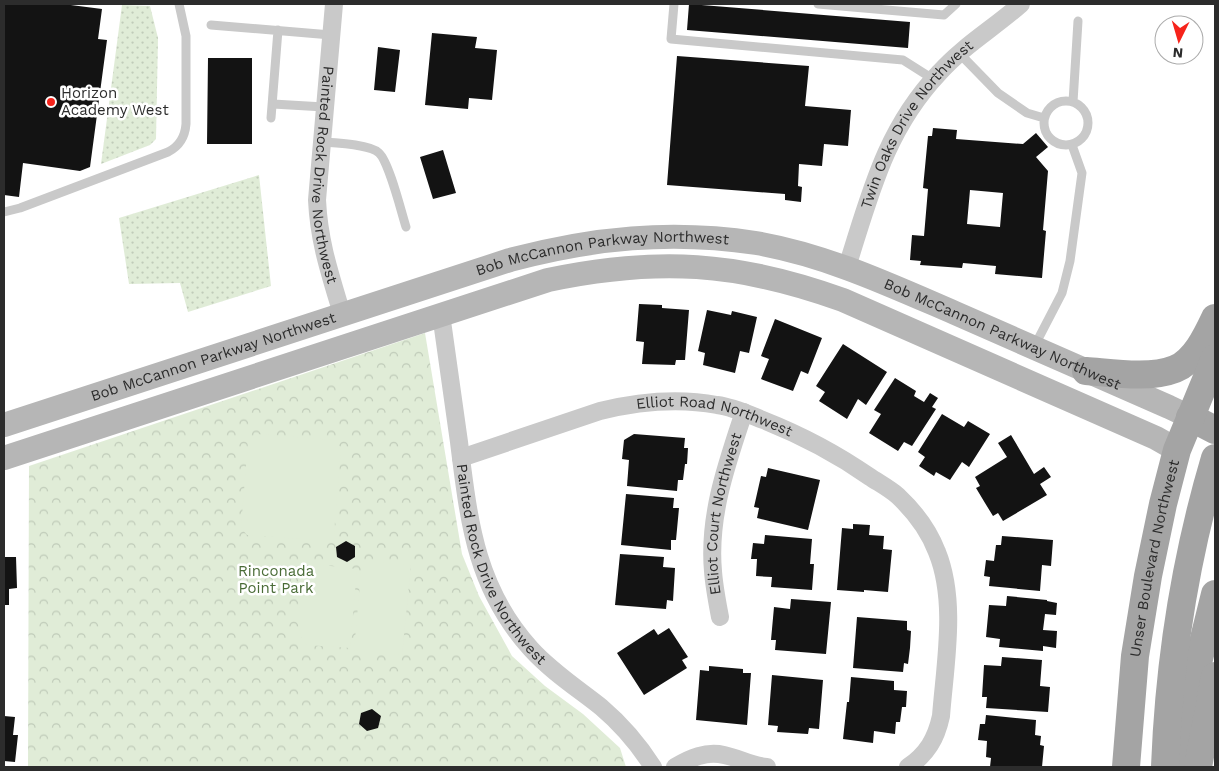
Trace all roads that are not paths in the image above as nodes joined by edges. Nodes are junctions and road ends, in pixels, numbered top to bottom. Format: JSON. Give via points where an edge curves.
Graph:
{"nodes":[{"id":1,"x":179,"y":4,"type":"edge"},
{"id":2,"x":334,"y":4,"type":"edge"},
{"id":3,"x":674,"y":4,"type":"edge"},
{"id":4,"x":818,"y":4,"type":"edge"},
{"id":5,"x":956,"y":4,"type":"edge"},
{"id":6,"x":1020,"y":4,"type":"edge"},
{"id":7,"x":1078,"y":21,"type":"dead end"},
{"id":8,"x":211,"y":25,"type":"dead end"},
{"id":9,"x":278,"y":30,"type":"junction"},
{"id":10,"x":331,"y":35,"type":"junction"},
{"id":11,"x":960,"y":53,"type":"junction"},
{"id":12,"x":933,"y":79,"type":"junction"},
{"id":13,"x":1073,"y":102,"type":"junction"},
{"id":14,"x":273,"y":104,"type":"junction"},
{"id":15,"x":324,"y":108,"type":"junction"},
{"id":16,"x":271,"y":118,"type":"dead end"},
{"id":17,"x":1044,"y":118,"type":"junction"},
{"id":18,"x":322,"y":142,"type":"junction"},
{"id":19,"x":1072,"y":144,"type":"junction"},
{"id":20,"x":4,"y":212,"type":"edge"},
{"id":21,"x":406,"y":226,"type":"dead end"},
{"id":22,"x":848,"y":267,"type":"junction"},
{"id":23,"x":431,"y":285,"type":"junction"},
{"id":24,"x":838,"y":298,"type":"junction"},
{"id":25,"x":342,"y":314,"type":"junction"},
{"id":26,"x":440,"y":314,"type":"junction"},
{"id":27,"x":1215,"y":318,"type":"edge"},
{"id":28,"x":352,"y":344,"type":"junction"},
{"id":29,"x":1034,"y":348,"type":"junction"},
{"id":30,"x":1215,"y":358,"type":"edge"},
{"id":31,"x":1086,"y":371,"type":"junction"},
{"id":32,"x":744,"y":412,"type":"junction"},
{"id":33,"x":1190,"y":417,"type":"junction"},
{"id":34,"x":4,"y":425,"type":"edge"},
{"id":35,"x":1215,"y":430,"type":"edge"},
{"id":36,"x":1177,"y":450,"type":"junction"},
{"id":37,"x":4,"y":458,"type":"edge"},
{"id":38,"x":461,"y":458,"type":"junction"},
{"id":39,"x":1214,"y":463,"type":"edge"},
{"id":40,"x":1215,"y":594,"type":"edge"},
{"id":41,"x":720,"y":617,"type":"dead end"},
{"id":42,"x":1215,"y":676,"type":"edge"},
{"id":43,"x":919,"y":765,"type":"edge"},
{"id":44,"x":653,"y":767,"type":"edge"},
{"id":45,"x":675,"y":767,"type":"edge"},
{"id":46,"x":767,"y":767,"type":"edge"},
{"id":47,"x":1126,"y":767,"type":"edge"},
{"id":48,"x":1165,"y":767,"type":"edge"},
{"id":49,"x":1179,"y":767,"type":"edge"},
{"id":50,"x":1198,"y":767,"type":"edge"}],
"edges":[{"from":1,"to":20,"type":"lane","via":[[186,36],[186,124],[178,146]]},
{"from":2,"to":10,"type":"street","name":"Painted Rock Drive Northwest"},
{"from":3,"to":12,"type":"lane","via":[[670,39],[903,60]]},
{"from":4,"to":5,"type":"lane","via":[[944,15]]},
{"from":6,"to":11,"type":"street","name":"Twin Oaks Drive Northwest"},
{"from":7,"to":13,"type":"lane"},
{"from":8,"to":9,"type":"lane"},
{"from":9,"to":10,"type":"lane"},
{"from":9,"to":14,"type":"lane"},
{"from":10,"to":15,"type":"street","name":"Painted Rock Drive Northwest"},
{"from":11,"to":12,"type":"street","name":"Twin Oaks Drive Northwest"},
{"from":11,"to":17,"type":"lane","via":[[998,93],[1027,113]]},
{"from":12,"to":22,"type":"street","name":"Twin Oaks Drive Northwest","via":[[904,118],[890,144],[878,171]]},
{"from":13,"to":17,"type":"lane","via":[[1052,106]]},
{"from":13,"to":19,"type":"lane","via":[[1084,110],[1088,124],[1084,137]]},
{"from":14,"to":15,"type":"lane"},
{"from":14,"to":16,"type":"lane"},
{"from":15,"to":18,"type":"street","name":"Painted Rock Drive Northwest"},
{"from":17,"to":19,"type":"lane","via":[[1046,133],[1051,139],[1064,145]]},
{"from":18,"to":21,"type":"lane","via":[[378,152],[385,162]]},
{"from":18,"to":25,"type":"street","name":"Painted Rock Drive Northwest","via":[[318,223],[321,245]]},
{"from":19,"to":29,"type":"lane","via":[[1082,173],[1070,261],[1062,293]]},
{"from":22,"to":23,"type":"street","name":"Bob McCannon Parkway Northwest","via":[[757,243],[651,236],[544,251]]},
{"from":22,"to":24,"type":"street"},
{"from":22,"to":29,"type":"street","name":"Bob McCannon Parkway Northwest"},
{"from":23,"to":25,"type":"street","name":"Bob McCannon Parkway Northwest"},
{"from":23,"to":26,"type":"street"},
{"from":24,"to":26,"type":"street","name":"Bob McCannon Parkway Northwest","via":[[745,272],[711,267],[645,266],[612,268],[548,280]]},
{"from":24,"to":36,"type":"street","name":"Bob McCannon Parkway Northwest"},
{"from":25,"to":28,"type":"street"},
{"from":25,"to":34,"type":"street","name":"Bob McCannon Parkway Northwest"},
{"from":26,"to":28,"type":"street","name":"Bob McCannon Parkway Northwest"},
{"from":26,"to":38,"type":"street","name":"Painted Rock Drive Northwest"},
{"from":27,"to":31,"type":"main road","via":[[1202,344],[1176,369],[1137,374]]},
{"from":28,"to":37,"type":"street","name":"Bob McCannon Parkway Northwest"},
{"from":29,"to":31,"type":"street","name":"Bob McCannon Parkway Northwest"},
{"from":30,"to":33,"type":"main road","name":"Unser Boulevard Northwest"},
{"from":31,"to":33,"type":"street","name":"Bob McCannon Parkway Northwest"},
{"from":32,"to":38,"type":"street","name":"Elliot Road Northwest","via":[[692,402],[622,406]]},
{"from":32,"to":41,"type":"street","name":"Elliot Court Northwest","via":[[721,482],[716,512],[713,571]]},
{"from":32,"to":43,"type":"street","name":"Elliot Road Northwest","via":[[827,451],[897,495],[933,542],[948,590],[948,630],[938,729]]},
{"from":33,"to":35,"type":"main road"},
{"from":33,"to":36,"type":"main road","name":"Unser Boulevard Northwest"},
{"from":36,"to":39,"type":"main road"},
{"from":36,"to":47,"type":"main road","name":"Unser Boulevard Northwest","via":[[1148,576],[1136,656]]},
{"from":38,"to":44,"type":"street","name":"Painted Rock Drive Northwest","via":[[475,546],[482,569],[504,612],[531,648],[564,680],[620,725]]},
{"from":39,"to":48,"type":"main road","via":[[1192,549],[1177,628]]},
{"from":40,"to":49,"type":"main road","via":[[1196,671]]},
{"from":42,"to":50,"type":"main road"},
{"from":45,"to":46,"type":"street","via":[[695,757],[713,754]]}]}
